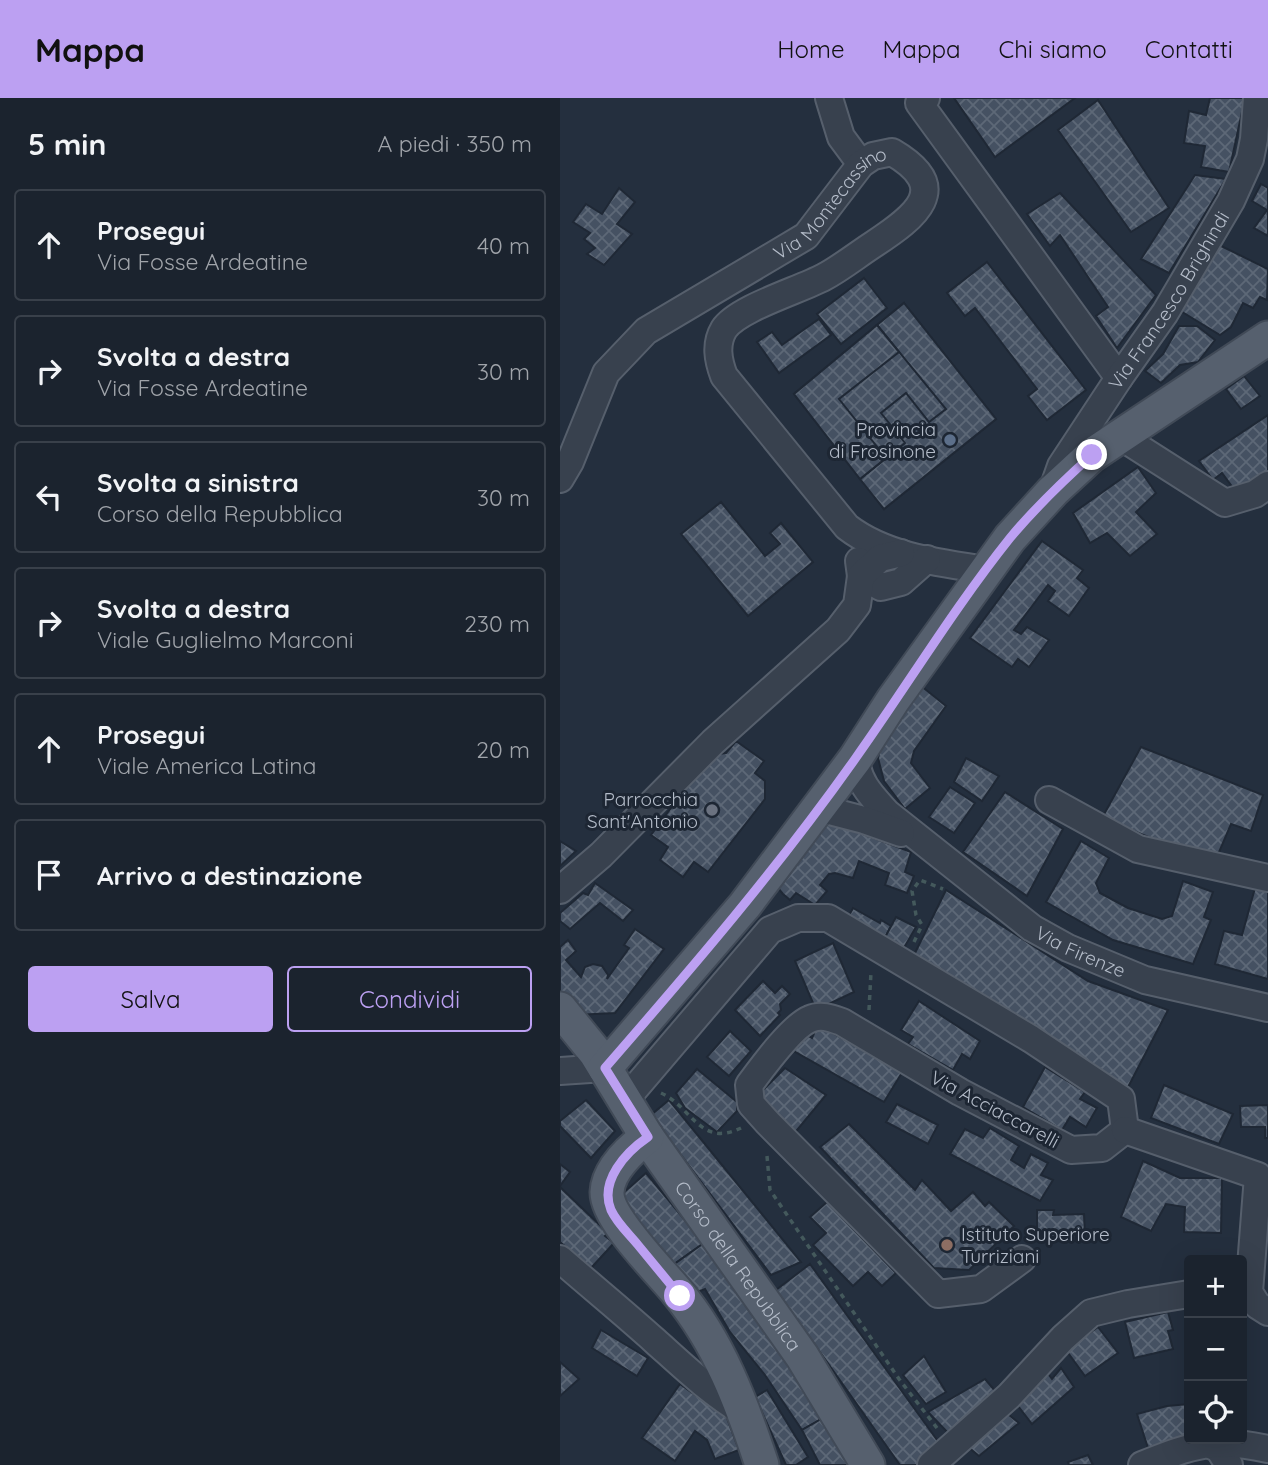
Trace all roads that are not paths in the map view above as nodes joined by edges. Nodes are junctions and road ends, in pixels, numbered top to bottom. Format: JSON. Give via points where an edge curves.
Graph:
{"nodes":[{"id":1,"x":829,"y":98,"type":"edge"},
{"id":2,"x":926,"y":98,"type":"edge"},
{"id":3,"x":1257,"y":98,"type":"edge"},
{"id":4,"x":861,"y":164,"type":"junction"},
{"id":5,"x":1268,"y":338,"type":"edge"},
{"id":6,"x":1119,"y":378,"type":"junction"},
{"id":7,"x":1120,"y":436,"type":"junction"},
{"id":8,"x":560,"y":478,"type":"edge"},
{"id":9,"x":1268,"y":485,"type":"edge"},
{"id":10,"x":1052,"y":491,"type":"junction"},
{"id":11,"x":847,"y":527,"type":"junction"},
{"id":12,"x":901,"y":553,"type":"junction"},
{"id":13,"x":927,"y":559,"type":"junction"},
{"id":14,"x":987,"y":570,"type":"junction"},
{"id":15,"x":861,"y":576,"type":"junction"},
{"id":16,"x":855,"y":759,"type":"junction"},
{"id":17,"x":1049,"y":800,"type":"dead end"},
{"id":18,"x":818,"y":808,"type":"junction"},
{"id":19,"x":919,"y":840,"type":"junction"},
{"id":20,"x":1268,"y":878,"type":"edge"},
{"id":21,"x":560,"y":890,"type":"edge"},
{"id":22,"x":1268,"y":1008,"type":"edge"},
{"id":23,"x":560,"y":1009,"type":"edge"},
{"id":24,"x":605,"y":1068,"type":"junction"},
{"id":25,"x":560,"y":1071,"type":"edge"},
{"id":26,"x":625,"y":1100,"type":"junction"},
{"id":27,"x":1125,"y":1130,"type":"junction"},
{"id":28,"x":648,"y":1137,"type":"junction"},
{"id":29,"x":1263,"y":1168,"type":"edge"},
{"id":30,"x":1260,"y":1235,"type":"edge"},
{"id":31,"x":560,"y":1259,"type":"edge"},
{"id":32,"x":1022,"y":1259,"type":"dead end"},
{"id":33,"x":560,"y":1282,"type":"edge"},
{"id":34,"x":1247,"y":1284,"type":"edge"},
{"id":35,"x":591,"y":1286,"type":"junction"},
{"id":36,"x":1247,"y":1293,"type":"edge"},
{"id":37,"x":1184,"y":1295,"type":"edge"},
{"id":38,"x":1268,"y":1312,"type":"edge"},
{"id":39,"x":743,"y":1412,"type":"junction"},
{"id":40,"x":1202,"y":1444,"type":"edge"},
{"id":41,"x":1209,"y":1444,"type":"edge"},
{"id":42,"x":1246,"y":1444,"type":"edge"},
{"id":43,"x":1268,"y":1449,"type":"edge"},
{"id":44,"x":1268,"y":1456,"type":"edge"},
{"id":45,"x":762,"y":1465,"type":"edge"},
{"id":46,"x":868,"y":1465,"type":"edge"},
{"id":47,"x":931,"y":1465,"type":"edge"},
{"id":48,"x":1142,"y":1465,"type":"edge"},
{"id":49,"x":1229,"y":1465,"type":"edge"},
{"id":50,"x":1239,"y":1465,"type":"edge"}],
"edges":[{"from":1,"to":4,"type":"street","via":[[841,137]]},
{"from":2,"to":6,"type":"street","via":[[919,103]]},
{"from":3,"to":6,"type":"street","name":"Via Francesco Brighindi","via":[[1254,139],[1243,178],[1165,313]]},
{"from":4,"to":8,"type":"street","name":"Via Montecassino","via":[[806,236],[638,339],[606,373]]},
{"from":4,"to":11,"type":"street","name":"Via Montecassino","via":[[892,152],[909,162],[921,176],[924,194],[918,211],[824,277],[735,317],[724,330],[718,360],[724,376]]},
{"from":5,"to":7,"type":"main road"},
{"from":6,"to":10,"type":"street","name":"Via Francesco Brighindi","via":[[1061,466]]},
{"from":7,"to":9,"type":"street","via":[[1225,503]]},
{"from":7,"to":10,"type":"main road"},
{"from":10,"to":14,"type":"main road"},
{"from":11,"to":12,"type":"street","name":"Via Montecassino","via":[[863,540]]},
{"from":11,"to":15,"type":"street","via":[[858,550]]},
{"from":12,"to":13,"type":"street","name":"Via Montecassino"},
{"from":12,"to":15,"type":"street","via":[[880,558]]},
{"from":13,"to":14,"type":"street","name":"Via Montecassino"},
{"from":13,"to":15,"type":"street","via":[[901,582],[881,587]]},
{"from":14,"to":16,"type":"main road"},
{"from":15,"to":21,"type":"street","via":[[856,605],[838,630],[713,742]]},
{"from":16,"to":18,"type":"main road"},
{"from":16,"to":19,"type":"street","name":"Via Firenze","via":[[867,791]]},
{"from":17,"to":20,"type":"street","via":[[1138,849]]},
{"from":18,"to":19,"type":"street"},
{"from":18,"to":24,"type":"main road","via":[[745,905]]},
{"from":19,"to":22,"type":"street","name":"Via Firenze","via":[[1032,928],[1068,948],[1145,979]]},
{"from":23,"to":24,"type":"main road","name":"Corso della Repubblica"},
{"from":24,"to":25,"type":"street"},
{"from":24,"to":26,"type":"main road","name":"Corso della Repubblica"},
{"from":26,"to":27,"type":"street","via":[[770,930],[798,918],[828,918],[1031,1039],[1121,1099]]},
{"from":26,"to":28,"type":"main road","name":"Corso della Repubblica"},
{"from":27,"to":29,"type":"street"},
{"from":27,"to":32,"type":"street","name":"Via Acciaccarelli","via":[[1102,1148],[1071,1150],[824,1016],[807,1019],[749,1085],[751,1104],[764,1134],[938,1294],[981,1289]]},
{"from":28,"to":39,"type":"main road","via":[[627,1155],[611,1180],[607,1192],[610,1208],[702,1326]]},
{"from":28,"to":46,"type":"main road","name":"Corso della Repubblica","via":[[802,1356]]},
{"from":29,"to":30,"type":"street"},
{"from":30,"to":34,"type":"street"},
{"from":31,"to":35,"type":"street"},
{"from":33,"to":35,"type":"street"},
{"from":35,"to":39,"type":"street","via":[[698,1381]]},
{"from":36,"to":38,"type":"street"},
{"from":37,"to":47,"type":"street","via":[[1091,1313],[1009,1396]]},
{"from":39,"to":45,"type":"main road"},
{"from":40,"to":48,"type":"street"},
{"from":41,"to":49,"type":"street","via":[[1219,1449]]},
{"from":42,"to":43,"type":"street"},
{"from":44,"to":50,"type":"street"}]}
